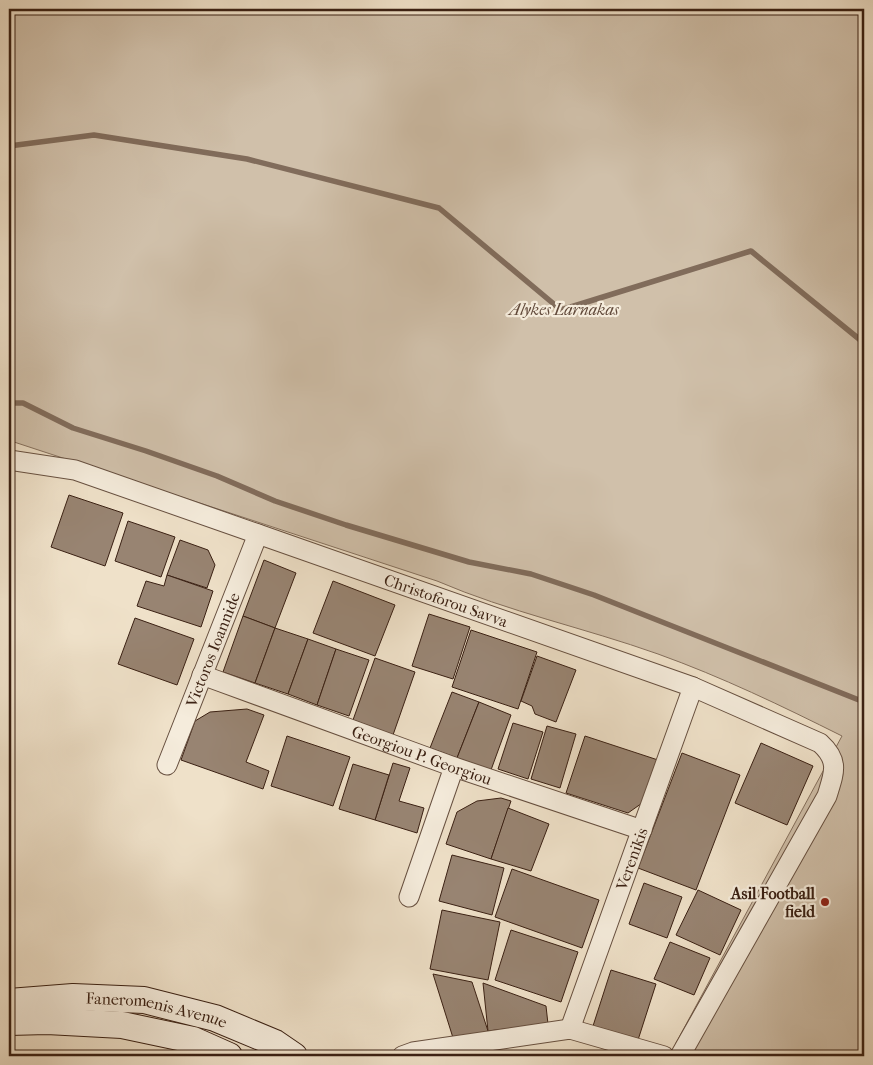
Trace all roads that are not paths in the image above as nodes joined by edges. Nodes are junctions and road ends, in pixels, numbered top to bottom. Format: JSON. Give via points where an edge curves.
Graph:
{"nodes":[{"id":1,"x":9,"y":460,"type":"edge"},
{"id":2,"x":258,"y":534,"type":"junction"},
{"id":3,"x":202,"y":675,"type":"junction"},
{"id":4,"x":693,"y":687,"type":"junction"},
{"id":5,"x":167,"y":765,"type":"dead end"},
{"id":6,"x":454,"y":767,"type":"junction"},
{"id":7,"x":642,"y":830,"type":"junction"},
{"id":8,"x":409,"y":897,"type":"dead end"},
{"id":9,"x":9,"y":1002,"type":"edge"},
{"id":10,"x":9,"y":1022,"type":"edge"},
{"id":11,"x":570,"y":1029,"type":"junction"},
{"id":12,"x":229,"y":1056,"type":"edge"},
{"id":13,"x":294,"y":1056,"type":"edge"},
{"id":14,"x":402,"y":1056,"type":"edge"},
{"id":15,"x":664,"y":1056,"type":"edge"},
{"id":16,"x":680,"y":1056,"type":"edge"}],
"edges":[{"from":1,"to":2,"type":"street","name":"Christoforou Savva","via":[[74,470]]},
{"from":2,"to":3,"type":"street","name":"Victoros Ioannide"},
{"from":2,"to":4,"type":"street","name":"Christoforou Savva"},
{"from":3,"to":5,"type":"street","name":"Victoros Ioannide"},
{"from":3,"to":6,"type":"street","name":"Georgiou P. Georgiou"},
{"from":4,"to":7,"type":"street","name":"Verenikis"},
{"from":4,"to":16,"type":"street","name":"Christoforou Savva","via":[[820,743],[831,752],[834,766],[827,796]]},
{"from":6,"to":7,"type":"street","name":"Georgiou P. Georgiou"},
{"from":6,"to":8,"type":"street"},
{"from":7,"to":11,"type":"street","name":"Verenikis"},
{"from":9,"to":13,"type":"main road","name":"Faneromenis Avenue","via":[[73,997],[144,1000],[215,1018],[275,1043]]},
{"from":10,"to":12,"type":"main road","name":"Faneromenis Avenue","via":[[122,1025],[193,1040]]},
{"from":11,"to":14,"type":"street"},
{"from":11,"to":15,"type":"street"}]}
